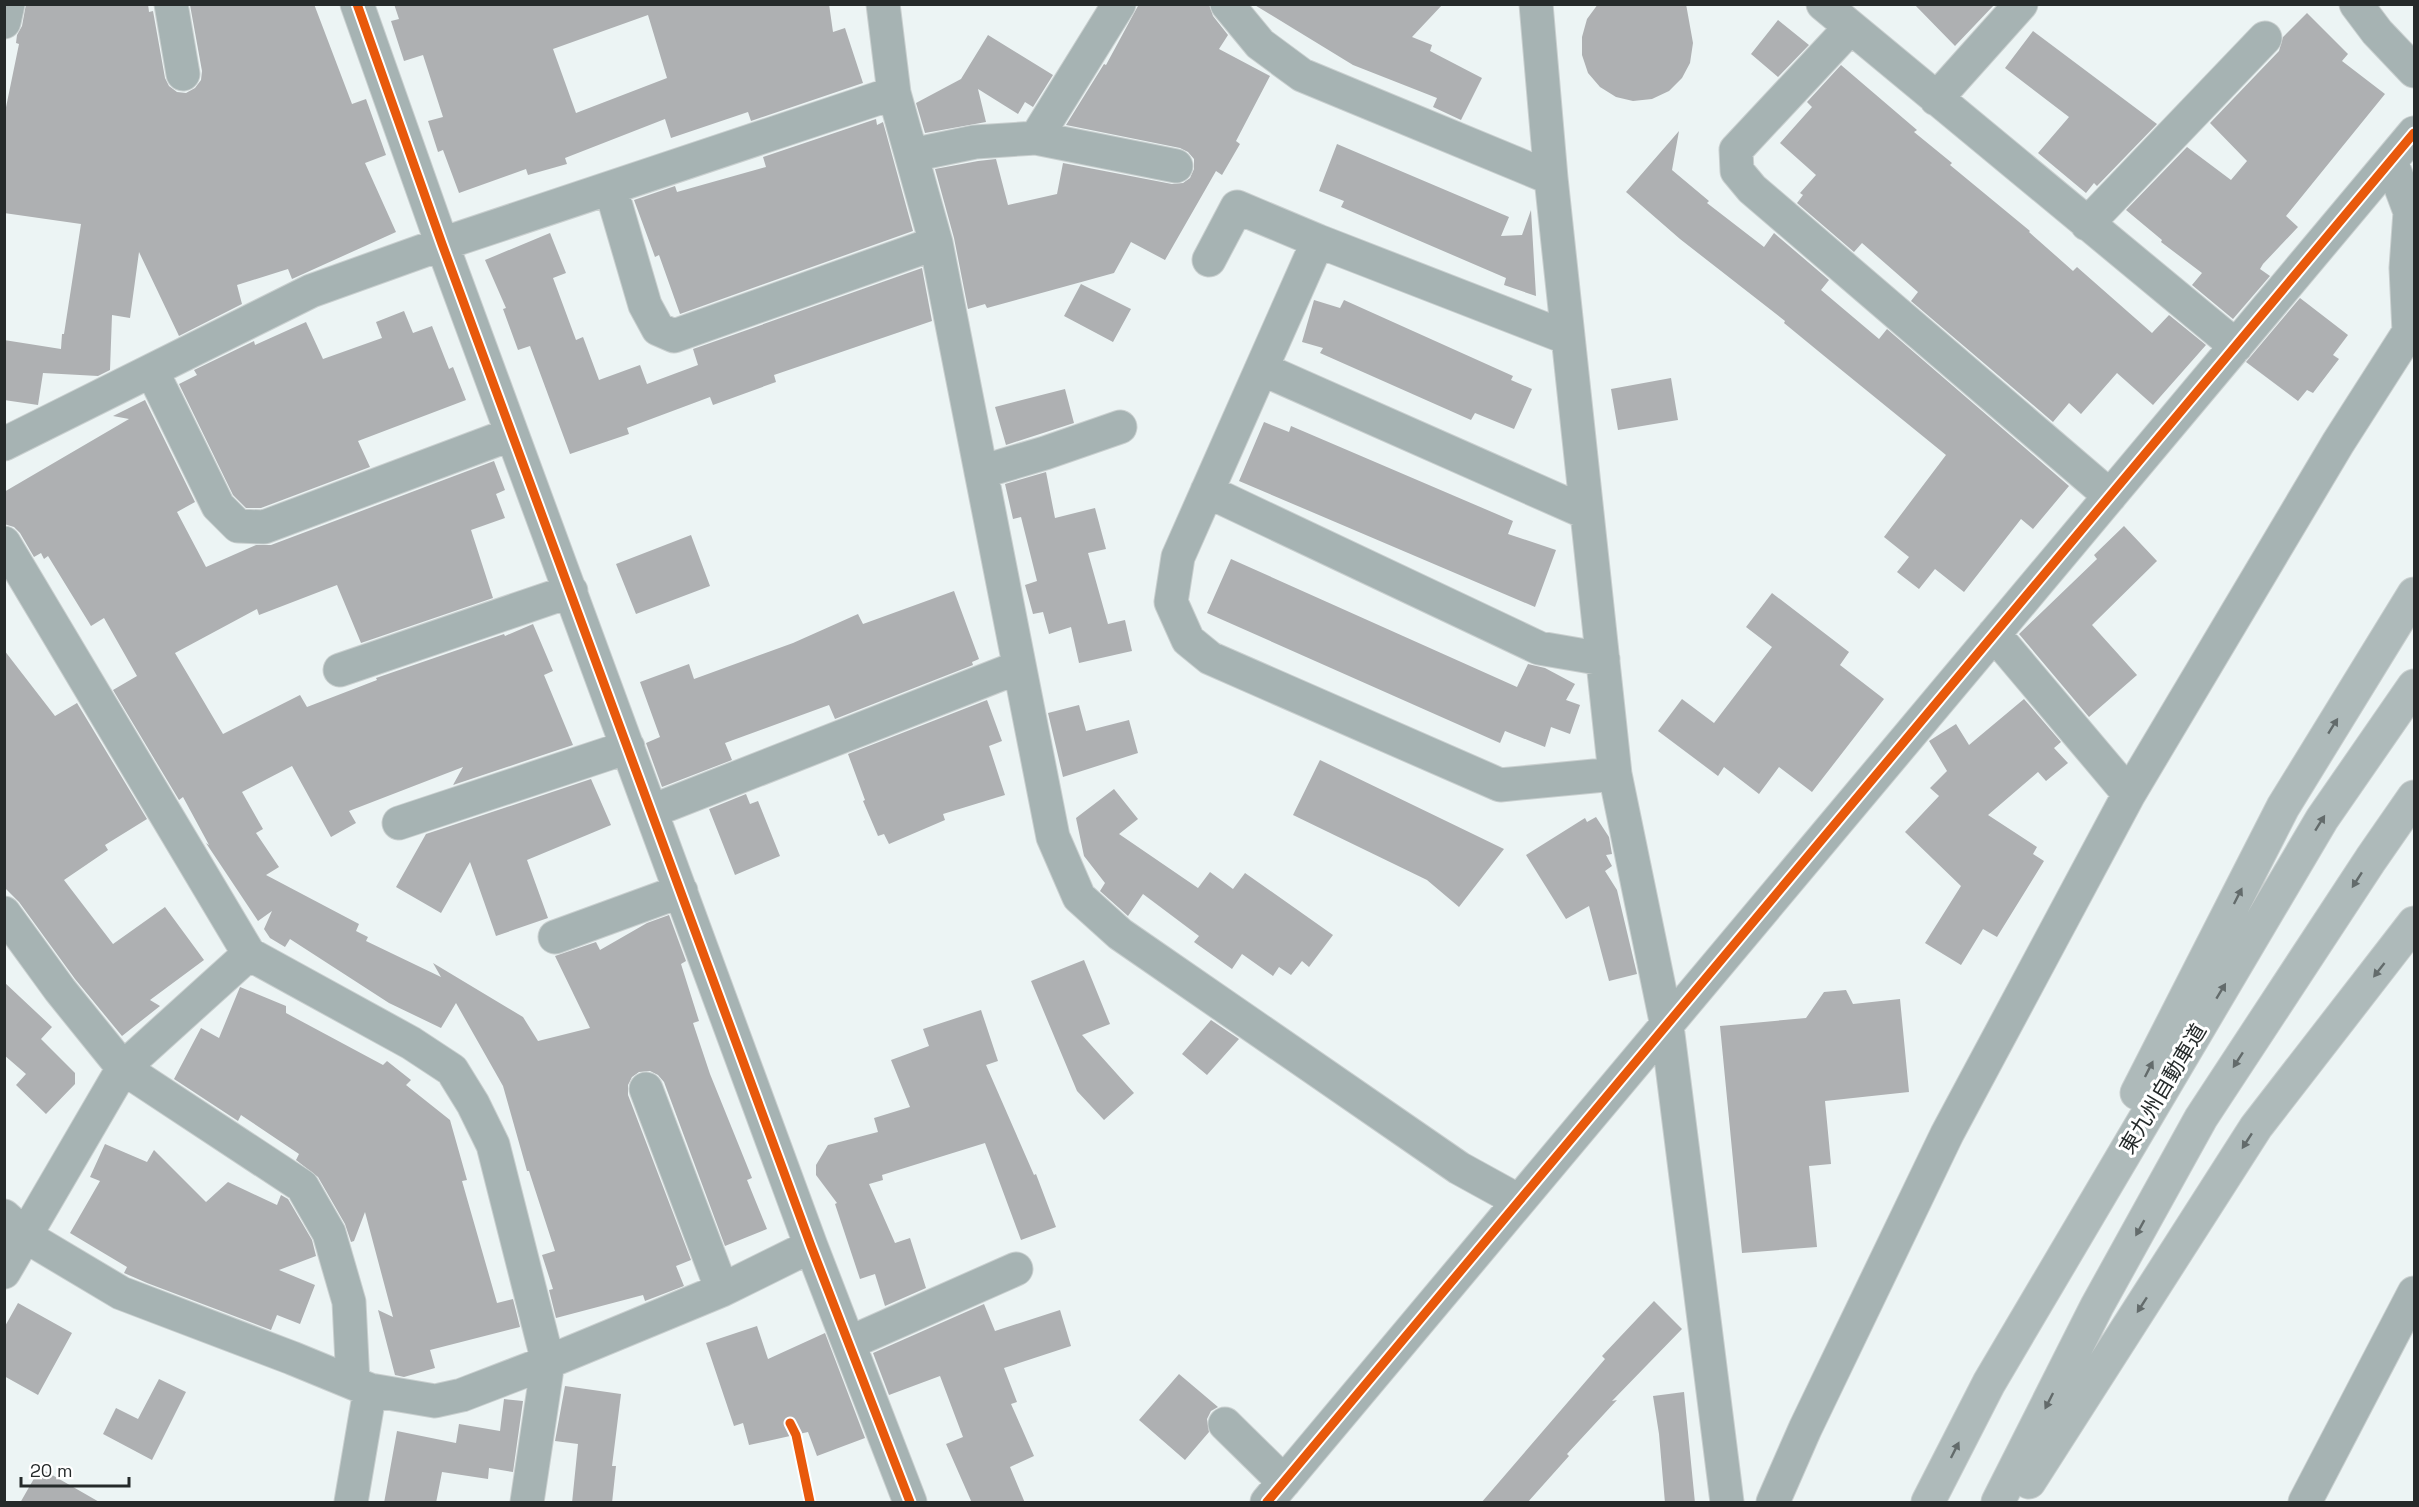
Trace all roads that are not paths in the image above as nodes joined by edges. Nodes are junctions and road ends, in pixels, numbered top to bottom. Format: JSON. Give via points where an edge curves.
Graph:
{"nodes":[{"id":1,"x":8,"y":4,"type":"edge"},
{"id":2,"x":171,"y":4,"type":"edge"},
{"id":3,"x":357,"y":4,"type":"edge"},
{"id":4,"x":883,"y":4,"type":"edge"},
{"id":5,"x":1119,"y":4,"type":"edge"},
{"id":6,"x":1227,"y":4,"type":"edge"},
{"id":7,"x":1536,"y":4,"type":"edge"},
{"id":8,"x":1823,"y":4,"type":"edge"},
{"id":9,"x":2021,"y":4,"type":"edge"},
{"id":10,"x":2356,"y":4,"type":"edge"},
{"id":11,"x":4,"y":22,"type":"edge"},
{"id":12,"x":1850,"y":28,"type":"junction"},
{"id":13,"x":2265,"y":38,"type":"dead end"},
{"id":14,"x":2415,"y":71,"type":"edge"},
{"id":15,"x":183,"y":74,"type":"dead end"},
{"id":16,"x":894,"y":93,"type":"junction"},
{"id":17,"x":1936,"y":99,"type":"junction"},
{"id":18,"x":2415,"y":133,"type":"edge"},
{"id":19,"x":1036,"y":138,"type":"junction"},
{"id":20,"x":912,"y":155,"type":"junction"},
{"id":21,"x":2391,"y":161,"type":"junction"},
{"id":22,"x":1176,"y":166,"type":"dead end"},
{"id":23,"x":1551,"y":178,"type":"junction"},
{"id":24,"x":611,"y":189,"type":"junction"},
{"id":25,"x":2087,"y":224,"type":"junction"},
{"id":26,"x":1318,"y":241,"type":"junction"},
{"id":27,"x":936,"y":243,"type":"junction"},
{"id":28,"x":441,"y":244,"type":"junction"},
{"id":29,"x":1209,"y":260,"type":"dead end"},
{"id":30,"x":1568,"y":338,"type":"junction"},
{"id":31,"x":2235,"y":346,"type":"junction"},
{"id":32,"x":1262,"y":369,"type":"junction"},
{"id":33,"x":152,"y":371,"type":"junction"},
{"id":34,"x":1120,"y":427,"type":"dead end"},
{"id":35,"x":512,"y":434,"type":"junction"},
{"id":36,"x":4,"y":444,"type":"edge"},
{"id":37,"x":981,"y":472,"type":"junction"},
{"id":38,"x":1207,"y":491,"type":"junction"},
{"id":39,"x":2110,"y":496,"type":"junction"},
{"id":40,"x":1587,"y":513,"type":"junction"},
{"id":41,"x":4,"y":543,"type":"edge"},
{"id":42,"x":571,"y":591,"type":"junction"},
{"id":43,"x":2415,"y":594,"type":"edge"},
{"id":44,"x":1994,"y":634,"type":"junction"},
{"id":45,"x":1603,"y":659,"type":"junction"},
{"id":46,"x":1019,"y":667,"type":"junction"},
{"id":47,"x":340,"y":670,"type":"dead end"},
{"id":48,"x":2415,"y":686,"type":"edge"},
{"id":49,"x":628,"y":747,"type":"junction"},
{"id":50,"x":1615,"y":774,"type":"junction"},
{"id":51,"x":2129,"y":794,"type":"junction"},
{"id":52,"x":2415,"y":797,"type":"edge"},
{"id":53,"x":652,"y":811,"type":"junction"},
{"id":54,"x":399,"y":823,"type":"dead end"},
{"id":55,"x":681,"y":891,"type":"junction"},
{"id":56,"x":4,"y":913,"type":"edge"},
{"id":57,"x":2415,"y":923,"type":"edge"},
{"id":58,"x":555,"y":937,"type":"dead end"},
{"id":59,"x":249,"y":954,"type":"junction"},
{"id":60,"x":1667,"y":1026,"type":"junction"},
{"id":61,"x":123,"y":1068,"type":"junction"},
{"id":62,"x":646,"y":1089,"type":"dead end"},
{"id":63,"x":1519,"y":1201,"type":"junction"},
{"id":64,"x":16,"y":1226,"type":"edge"},
{"id":65,"x":811,"y":1246,"type":"junction"},
{"id":66,"x":1017,"y":1269,"type":"dead end"},
{"id":67,"x":4,"y":1272,"type":"edge"},
{"id":68,"x":722,"y":1290,"type":"junction"},
{"id":69,"x":2415,"y":1293,"type":"edge"},
{"id":70,"x":849,"y":1343,"type":"junction"},
{"id":71,"x":548,"y":1362,"type":"junction"},
{"id":72,"x":1989,"y":1383,"type":"junction"},
{"id":73,"x":362,"y":1387,"type":"junction"},
{"id":74,"x":1225,"y":1424,"type":"dead end"},
{"id":75,"x":1276,"y":1492,"type":"edge"},
{"id":76,"x":351,"y":1503,"type":"edge"},
{"id":77,"x":527,"y":1503,"type":"edge"},
{"id":78,"x":910,"y":1503,"type":"edge"},
{"id":79,"x":1728,"y":1503,"type":"edge"},
{"id":80,"x":1773,"y":1503,"type":"edge"},
{"id":81,"x":1928,"y":1503,"type":"edge"},
{"id":82,"x":1998,"y":1503,"type":"edge"},
{"id":83,"x":2016,"y":1503,"type":"edge"},
{"id":84,"x":2305,"y":1503,"type":"edge"}],
"edges":[{"from":1,"to":11,"type":"street"},
{"from":2,"to":15,"type":"street"},
{"from":3,"to":28,"type":"street"},
{"from":4,"to":16,"type":"street"},
{"from":5,"to":19,"type":"street"},
{"from":6,"to":23,"type":"street","via":[[1260,44],[1302,75]]},
{"from":7,"to":23,"type":"street"},
{"from":8,"to":12,"type":"street"},
{"from":9,"to":17,"type":"street"},
{"from":10,"to":14,"type":"street"},
{"from":12,"to":17,"type":"street"},
{"from":12,"to":39,"type":"street","via":[[1736,150],[1737,171],[1752,189]]},
{"from":13,"to":25,"type":"street"},
{"from":16,"to":20,"type":"street"},
{"from":16,"to":24,"type":"street"},
{"from":17,"to":25,"type":"street"},
{"from":18,"to":21,"type":"street"},
{"from":19,"to":20,"type":"street","via":[[975,142]]},
{"from":19,"to":22,"type":"street"},
{"from":20,"to":27,"type":"street"},
{"from":21,"to":31,"type":"street"},
{"from":21,"to":51,"type":"street","via":[[2410,212],[2406,268],[2409,332],[2338,442]]},
{"from":23,"to":30,"type":"street"},
{"from":24,"to":27,"type":"street","via":[[645,305],[658,329],[674,336]]},
{"from":24,"to":28,"type":"street"},
{"from":25,"to":31,"type":"street"},
{"from":26,"to":29,"type":"street","via":[[1237,207]]},
{"from":26,"to":30,"type":"street"},
{"from":26,"to":32,"type":"street"},
{"from":27,"to":37,"type":"street"},
{"from":28,"to":33,"type":"street","via":[[311,291]]},
{"from":28,"to":35,"type":"street"},
{"from":30,"to":40,"type":"street"},
{"from":31,"to":39,"type":"street"},
{"from":32,"to":38,"type":"street"},
{"from":32,"to":40,"type":"street"},
{"from":33,"to":35,"type":"street","via":[[218,506],[238,526],[264,527]]},
{"from":33,"to":36,"type":"street"},
{"from":34,"to":37,"type":"street"},
{"from":35,"to":42,"type":"street"},
{"from":37,"to":46,"type":"street"},
{"from":38,"to":45,"type":"street","via":[[1539,648]]},
{"from":38,"to":50,"type":"street","via":[[1178,557],[1171,603],[1188,640],[1210,658],[1500,785]]},
{"from":39,"to":44,"type":"street"},
{"from":40,"to":45,"type":"street"},
{"from":41,"to":59,"type":"street"},
{"from":42,"to":47,"type":"street"},
{"from":42,"to":49,"type":"street"},
{"from":72,"to":43,"type":"highway","one_way":true,"via":[[2283,807]]},
{"from":44,"to":51,"type":"street"},
{"from":44,"to":60,"type":"street"},
{"from":45,"to":50,"type":"street"},
{"from":46,"to":53,"type":"street"},
{"from":46,"to":63,"type":"street","via":[[1053,837],[1079,897],[1120,934],[1420,1142]]},
{"from":72,"to":48,"type":"highway","name":"東九州自動車道","one_way":true,"via":[[2322,819]]},
{"from":49,"to":53,"type":"street"},
{"from":49,"to":54,"type":"street"},
{"from":50,"to":60,"type":"street"},
{"from":51,"to":80,"type":"street","via":[[1947,1134]]},
{"from":52,"to":82,"type":"highway","one_way":true,"via":[[2201,1118],[2097,1306]]},
{"from":53,"to":55,"type":"street"},
{"from":55,"to":58,"type":"street"},
{"from":55,"to":65,"type":"street"},
{"from":56,"to":61,"type":"street"},
{"from":57,"to":83,"type":"highway","one_way":true,"via":[[2256,1126]]},
{"from":59,"to":61,"type":"street"},
{"from":59,"to":71,"type":"street","via":[[411,1043],[452,1070],[493,1145]]},
{"from":60,"to":63,"type":"street"},
{"from":60,"to":79,"type":"street"},
{"from":61,"to":64,"type":"street"},
{"from":61,"to":73,"type":"street","via":[[302,1185],[329,1233],[349,1302]]},
{"from":62,"to":68,"type":"street"},
{"from":63,"to":75,"type":"street"},
{"from":64,"to":67,"type":"street"},
{"from":64,"to":73,"type":"street","via":[[120,1293]]},
{"from":65,"to":68,"type":"street"},
{"from":65,"to":70,"type":"street"},
{"from":66,"to":70,"type":"street"},
{"from":68,"to":71,"type":"street"},
{"from":69,"to":84,"type":"street"},
{"from":70,"to":78,"type":"street"},
{"from":71,"to":73,"type":"street","via":[[462,1395],[435,1401]]},
{"from":71,"to":77,"type":"street"},
{"from":81,"to":72,"type":"highway","name":"東九州自動車道","one_way":true},
{"from":73,"to":76,"type":"street"},
{"from":74,"to":75,"type":"street"}]}
